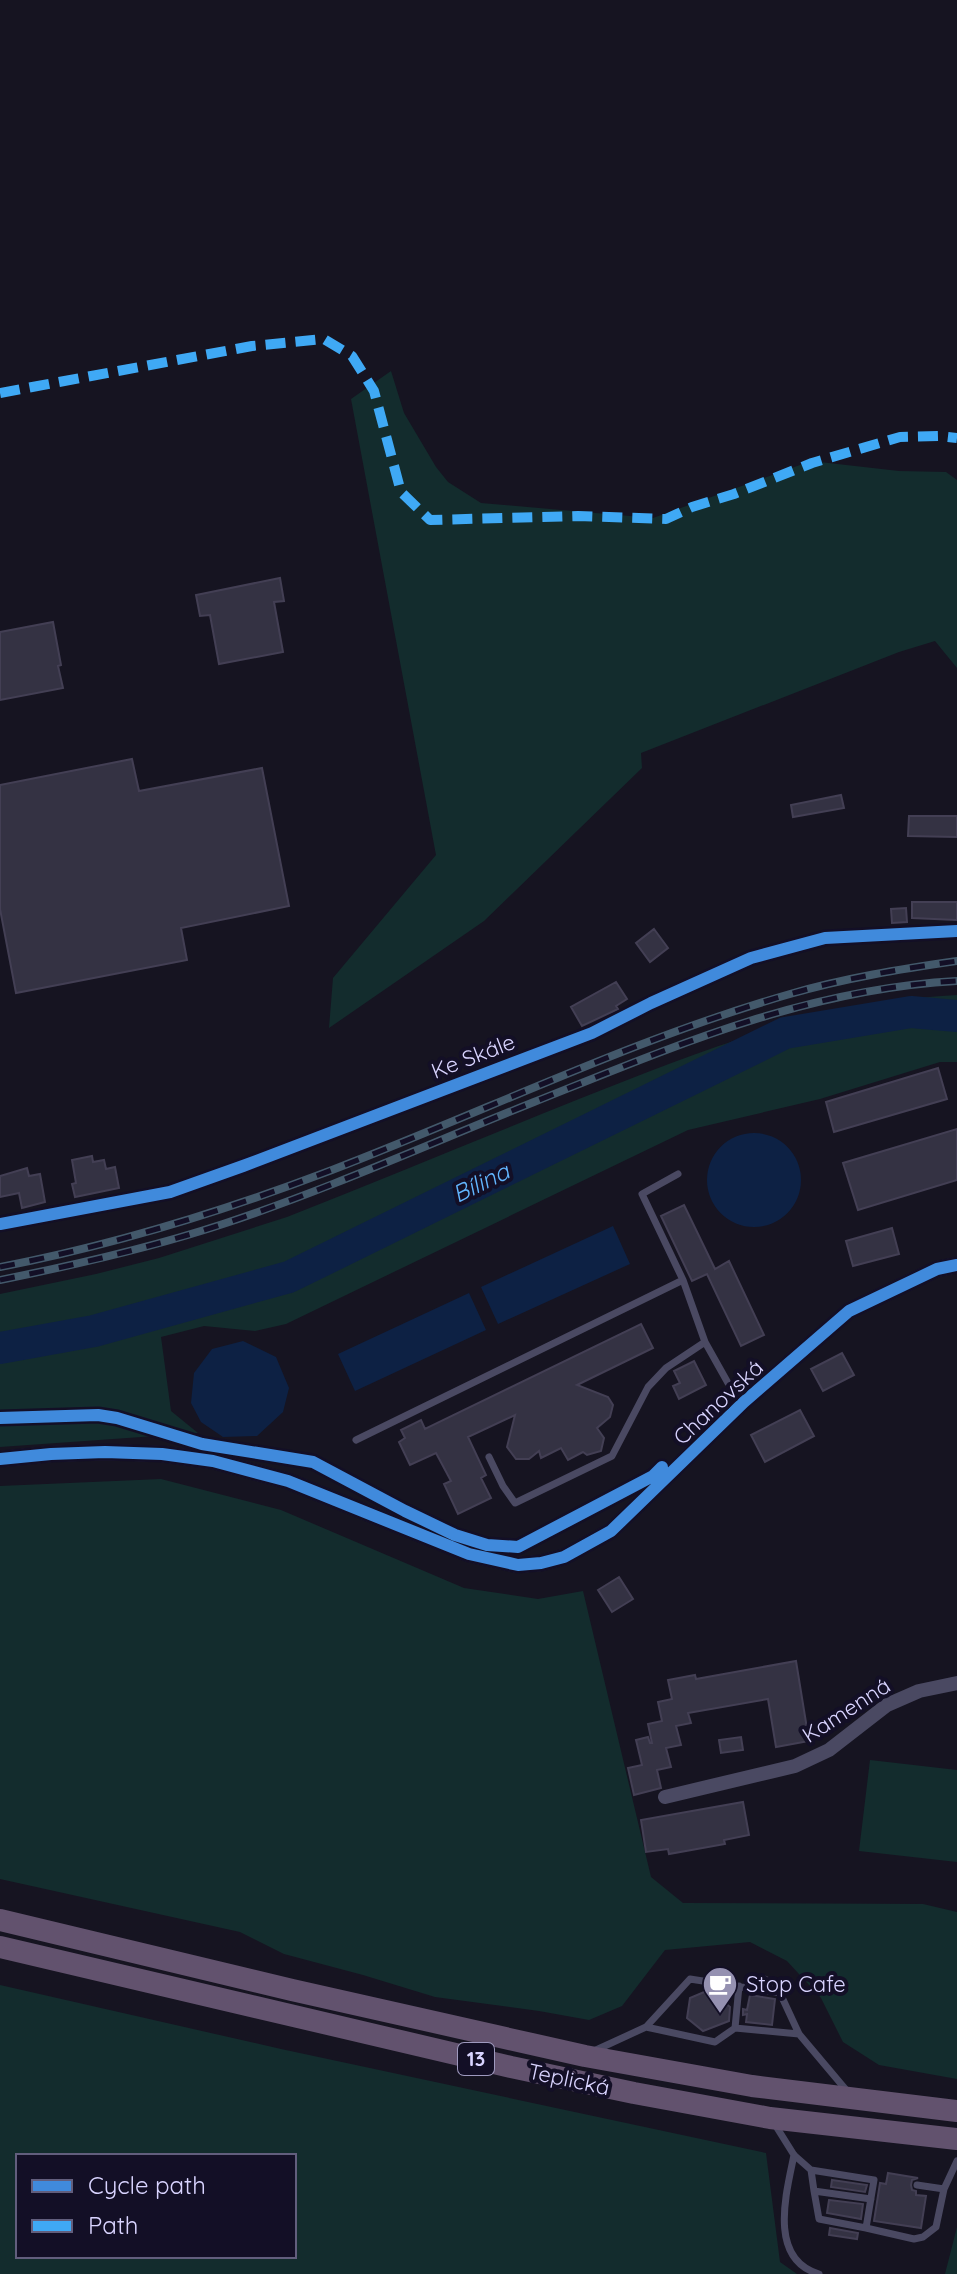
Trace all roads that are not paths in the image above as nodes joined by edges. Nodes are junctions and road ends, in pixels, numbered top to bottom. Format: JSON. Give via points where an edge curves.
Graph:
{"nodes":[{"id":1,"x":957,"y":931,"type":"edge"},
{"id":2,"x":678,"y":1174,"type":"dead end"},
{"id":3,"x":0,"y":1224,"type":"edge"},
{"id":4,"x":957,"y":1265,"type":"edge"},
{"id":5,"x":683,"y":1280,"type":"junction"},
{"id":6,"x":705,"y":1342,"type":"junction"},
{"id":7,"x":744,"y":1402,"type":"junction"},
{"id":8,"x":356,"y":1440,"type":"dead end"},
{"id":9,"x":489,"y":1457,"type":"dead end"},
{"id":10,"x":0,"y":1459,"type":"edge"},
{"id":11,"x":957,"y":1683,"type":"edge"},
{"id":12,"x":665,"y":1797,"type":"dead end"},
{"id":13,"x":0,"y":1920,"type":"edge"},
{"id":14,"x":0,"y":1947,"type":"edge"},
{"id":15,"x":739,"y":1986,"type":"junction"},
{"id":16,"x":646,"y":2027,"type":"junction"},
{"id":17,"x":735,"y":2028,"type":"junction"},
{"id":18,"x":799,"y":2034,"type":"junction"},
{"id":19,"x":585,"y":2056,"type":"junction"},
{"id":20,"x":854,"y":2099,"type":"junction"},
{"id":21,"x":957,"y":2111,"type":"edge"},
{"id":22,"x":770,"y":2118,"type":"junction"},
{"id":23,"x":957,"y":2139,"type":"edge"},
{"id":24,"x":794,"y":2155,"type":"junction"},
{"id":25,"x":957,"y":2161,"type":"edge"},
{"id":26,"x":811,"y":2170,"type":"junction"},
{"id":27,"x":874,"y":2180,"type":"junction"},
{"id":28,"x":886,"y":2182,"type":"dead end"},
{"id":29,"x":917,"y":2185,"type":"dead end"},
{"id":30,"x":944,"y":2189,"type":"junction"},
{"id":31,"x":814,"y":2191,"type":"junction"},
{"id":32,"x":871,"y":2199,"type":"junction"},
{"id":33,"x":866,"y":2228,"type":"junction"},
{"id":34,"x":819,"y":2274,"type":"edge"}],
"edges":[{"from":1,"to":3,"type":"street","name":"Ke Skále","via":[[825,938],[751,958],[592,1033],[213,1177],[170,1192]]},
{"from":2,"to":5,"type":"lane","via":[[642,1194]]},
{"from":4,"to":7,"type":"street","name":"Chanovská","via":[[937,1269],[849,1311]]},
{"from":5,"to":6,"type":"lane"},
{"from":5,"to":8,"type":"lane"},
{"from":6,"to":7,"type":"lane"},
{"from":6,"to":9,"type":"lane","via":[[648,1387],[612,1456],[515,1503]]},
{"from":7,"to":10,"type":"street","name":"Chanovská","via":[[611,1531],[564,1557],[518,1565],[469,1554],[288,1481],[213,1461],[105,1452]]},
{"from":11,"to":12,"type":"street","name":"Kamenná","via":[[887,1705],[829,1750],[795,1766]]},
{"from":13,"to":19,"type":"highway","name":"Teplická","number":"13"},
{"from":14,"to":22,"type":"highway","name":"Teplická","number":"13","via":[[511,2067]]},
{"from":15,"to":16,"type":"lane","via":[[690,1979]]},
{"from":15,"to":17,"type":"lane"},
{"from":15,"to":18,"type":"lane","via":[[780,1993]]},
{"from":16,"to":17,"type":"lane","via":[[715,2042]]},
{"from":16,"to":19,"type":"lane"},
{"from":17,"to":18,"type":"lane"},
{"from":18,"to":20,"type":"lane"},
{"from":19,"to":20,"type":"highway","name":"Teplická","number":"13"},
{"from":20,"to":21,"type":"highway","name":"Teplická","number":"13"},
{"from":22,"to":23,"type":"highway","name":"Teplická","number":"13"},
{"from":22,"to":24,"type":"lane"},
{"from":24,"to":26,"type":"lane"},
{"from":24,"to":34,"type":"lane","via":[[784,2225],[788,2248],[804,2269]]},
{"from":25,"to":30,"type":"lane"},
{"from":26,"to":27,"type":"lane"},
{"from":26,"to":31,"type":"lane"},
{"from":27,"to":28,"type":"lane"},
{"from":27,"to":32,"type":"lane"},
{"from":29,"to":30,"type":"lane"},
{"from":30,"to":33,"type":"lane","via":[[936,2227],[923,2237]]},
{"from":31,"to":32,"type":"lane"},
{"from":31,"to":33,"type":"lane","via":[[819,2219]]},
{"from":32,"to":33,"type":"lane"}]}
